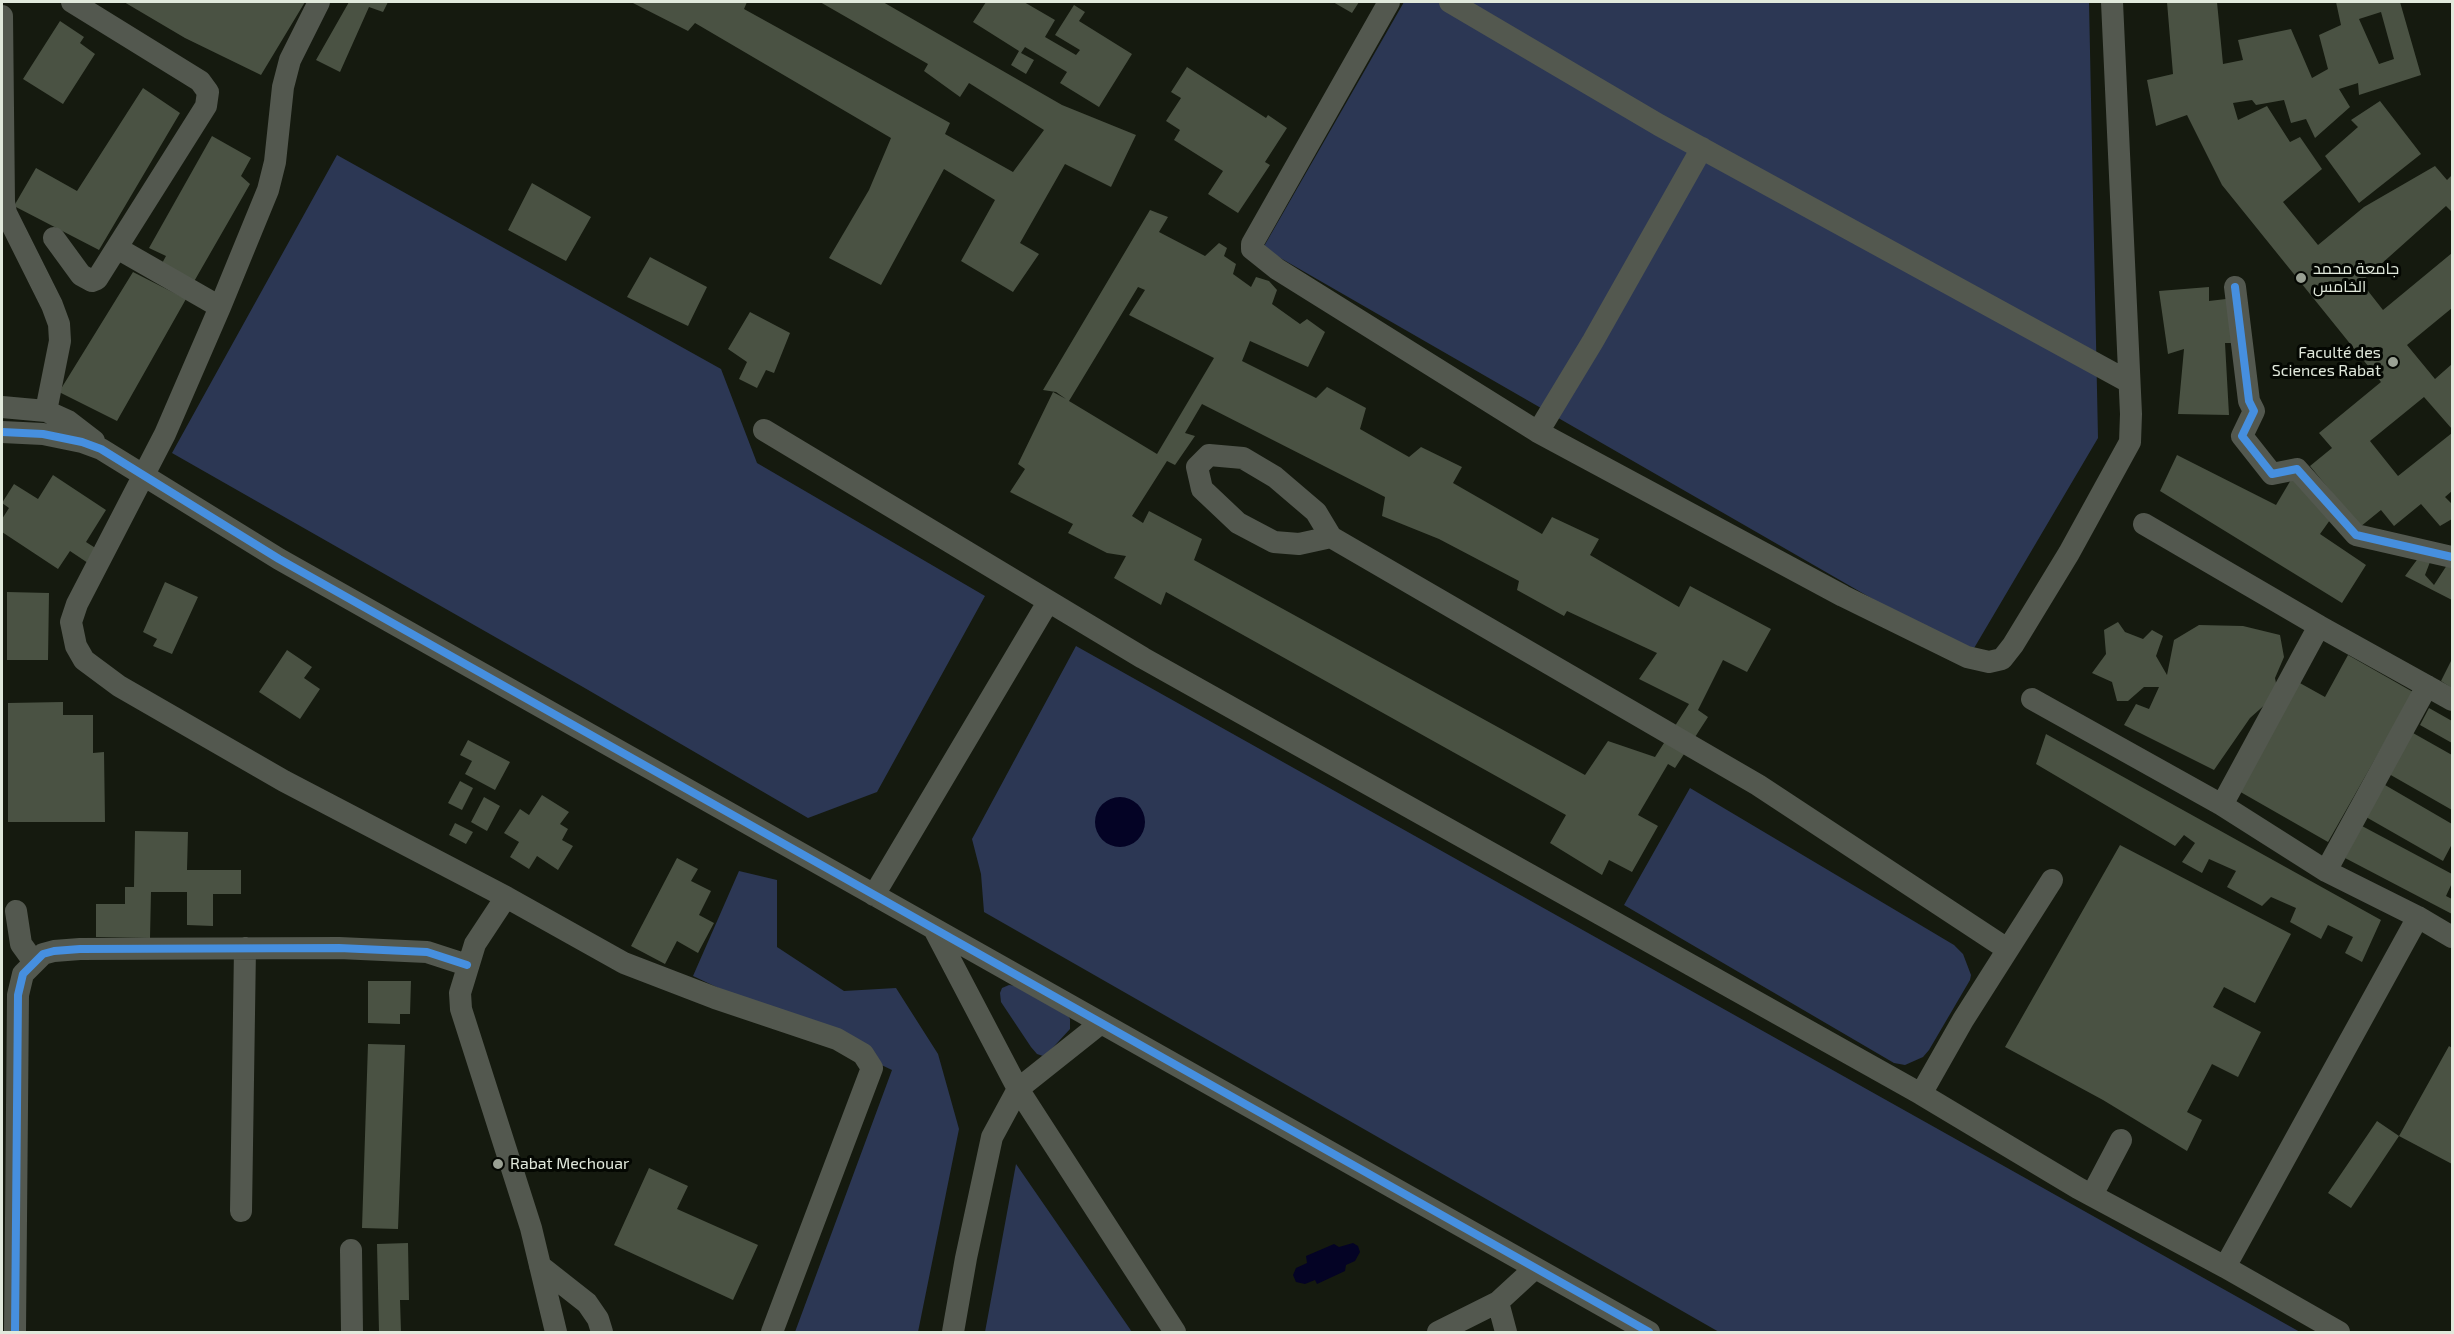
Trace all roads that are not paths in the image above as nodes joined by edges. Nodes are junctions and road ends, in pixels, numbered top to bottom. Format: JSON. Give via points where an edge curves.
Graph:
{"nodes":[{"id":1,"x":72,"y":2,"type":"edge"},
{"id":2,"x":319,"y":2,"type":"edge"},
{"id":3,"x":1389,"y":2,"type":"edge"},
{"id":4,"x":1450,"y":2,"type":"edge"},
{"id":5,"x":2112,"y":2,"type":"edge"},
{"id":6,"x":2,"y":16,"type":"edge"},
{"id":7,"x":1702,"y":148,"type":"junction"},
{"id":8,"x":54,"y":238,"type":"dead end"},
{"id":9,"x":117,"y":248,"type":"junction"},
{"id":10,"x":2235,"y":287,"type":"dead end"},
{"id":11,"x":220,"y":307,"type":"junction"},
{"id":12,"x":2130,"y":382,"type":"junction"},
{"id":13,"x":2,"y":407,"type":"edge"},
{"id":14,"x":46,"y":411,"type":"junction"},
{"id":15,"x":764,"y":430,"type":"dead end"},
{"id":16,"x":2,"y":432,"type":"edge"},
{"id":17,"x":1538,"y":432,"type":"junction"},
{"id":18,"x":101,"y":449,"type":"junction"},
{"id":19,"x":144,"y":475,"type":"junction"},
{"id":20,"x":2144,"y":524,"type":"dead end"},
{"id":21,"x":1331,"y":537,"type":"junction"},
{"id":22,"x":2452,"y":557,"type":"edge"},
{"id":23,"x":1048,"y":602,"type":"junction"},
{"id":24,"x":2319,"y":626,"type":"junction"},
{"id":25,"x":2427,"y":686,"type":"junction"},
{"id":26,"x":2032,"y":699,"type":"dead end"},
{"id":27,"x":2452,"y":700,"type":"edge"},
{"id":28,"x":2222,"y":805,"type":"junction"},
{"id":29,"x":2326,"y":871,"type":"junction"},
{"id":30,"x":2052,"y":880,"type":"dead end"},
{"id":31,"x":874,"y":895,"type":"junction"},
{"id":32,"x":506,"y":897,"type":"junction"},
{"id":33,"x":16,"y":911,"type":"dead end"},
{"id":34,"x":2418,"y":917,"type":"junction"},
{"id":35,"x":934,"y":928,"type":"junction"},
{"id":36,"x":2452,"y":937,"type":"edge"},
{"id":37,"x":245,"y":948,"type":"junction"},
{"id":38,"x":2007,"y":949,"type":"junction"},
{"id":39,"x":34,"y":962,"type":"junction"},
{"id":40,"x":467,"y":965,"type":"junction"},
{"id":41,"x":1101,"y":1023,"type":"junction"},
{"id":42,"x":1018,"y":1089,"type":"junction"},
{"id":43,"x":1920,"y":1094,"type":"junction"},
{"id":44,"x":2121,"y":1140,"type":"dead end"},
{"id":45,"x":2092,"y":1195,"type":"junction"},
{"id":46,"x":241,"y":1211,"type":"dead end"},
{"id":47,"x":351,"y":1250,"type":"dead end"},
{"id":48,"x":540,"y":1266,"type":"junction"},
{"id":49,"x":2225,"y":1267,"type":"junction"},
{"id":50,"x":1535,"y":1268,"type":"junction"},
{"id":51,"x":1498,"y":1302,"type":"junction"},
{"id":52,"x":15,"y":1332,"type":"edge"},
{"id":53,"x":352,"y":1332,"type":"edge"},
{"id":54,"x":556,"y":1332,"type":"edge"},
{"id":55,"x":602,"y":1332,"type":"edge"},
{"id":56,"x":772,"y":1332,"type":"edge"},
{"id":57,"x":952,"y":1332,"type":"edge"},
{"id":58,"x":1175,"y":1332,"type":"edge"},
{"id":59,"x":1438,"y":1332,"type":"edge"},
{"id":60,"x":1506,"y":1332,"type":"edge"},
{"id":61,"x":1649,"y":1332,"type":"edge"},
{"id":62,"x":2339,"y":1332,"type":"edge"}],
"edges":[{"from":1,"to":9,"type":"street","via":[[200,81],[208,92],[206,106]]},
{"from":2,"to":11,"type":"street","via":[[290,60],[268,190]]},
{"from":3,"to":17,"type":"street","via":[[1251,248],[1277,269]]},
{"from":4,"to":7,"type":"street"},
{"from":5,"to":12,"type":"street"},
{"from":6,"to":14,"type":"street","via":[[6,213],[59,324],[60,341]]},
{"from":7,"to":12,"type":"street"},
{"from":7,"to":17,"type":"street"},
{"from":8,"to":9,"type":"street","via":[[81,275],[92,281]]},
{"from":9,"to":11,"type":"street"},
{"from":10,"to":22,"type":"street","via":[[2249,401],[2254,411],[2242,436],[2272,474],[2297,470],[2356,535]]},
{"from":11,"to":19,"type":"street"},
{"from":12,"to":17,"type":"street","via":[[2130,442],[2013,645],[2002,659],[1989,663],[1967,657],[1843,597]]},
{"from":13,"to":14,"type":"street"},
{"from":14,"to":18,"type":"street","via":[[77,427]]},
{"from":15,"to":23,"type":"street"},
{"from":16,"to":18,"type":"street","via":[[53,436]]},
{"from":18,"to":19,"type":"street"},
{"from":19,"to":31,"type":"street","via":[[279,559]]},
{"from":19,"to":32,"type":"street","via":[[77,603],[71,622],[76,646],[84,660],[119,686],[284,781]]},
{"from":20,"to":24,"type":"street"},
{"from":21,"to":21,"type":"street","via":[[1299,544],[1274,542],[1238,524],[1202,489],[1197,467],[1209,455],[1243,458],[1275,477],[1316,512]]},
{"from":21,"to":38,"type":"street","via":[[1758,785]]},
{"from":23,"to":31,"type":"street"},
{"from":23,"to":43,"type":"street"},
{"from":24,"to":25,"type":"street"},
{"from":24,"to":28,"type":"street"},
{"from":25,"to":27,"type":"street"},
{"from":25,"to":29,"type":"street"},
{"from":26,"to":28,"type":"street"},
{"from":28,"to":29,"type":"street"},
{"from":29,"to":34,"type":"street"},
{"from":30,"to":38,"type":"street"},
{"from":31,"to":35,"type":"street"},
{"from":32,"to":40,"type":"street"},
{"from":32,"to":56,"type":"street","via":[[624,963],[837,1039],[869,1061],[872,1068],[860,1104]]},
{"from":33,"to":39,"type":"street","via":[[21,944]]},
{"from":34,"to":36,"type":"street"},
{"from":34,"to":49,"type":"street"},
{"from":35,"to":41,"type":"street"},
{"from":35,"to":42,"type":"street"},
{"from":37,"to":39,"type":"street","via":[[80,949],[43,954]]},
{"from":37,"to":40,"type":"street","via":[[427,952]]},
{"from":37,"to":46,"type":"street"},
{"from":38,"to":43,"type":"street"},
{"from":39,"to":52,"type":"street","via":[[23,974],[18,995]]},
{"from":40,"to":48,"type":"street","via":[[460,993],[463,1018],[510,1158]]},
{"from":41,"to":42,"type":"street"},
{"from":41,"to":50,"type":"street"},
{"from":42,"to":57,"type":"street","via":[[992,1137]]},
{"from":42,"to":58,"type":"street"},
{"from":43,"to":45,"type":"street"},
{"from":44,"to":45,"type":"street"},
{"from":45,"to":49,"type":"street"},
{"from":47,"to":53,"type":"street"},
{"from":48,"to":54,"type":"street"},
{"from":48,"to":55,"type":"street","via":[[587,1303]]},
{"from":49,"to":62,"type":"street"},
{"from":50,"to":51,"type":"street"},
{"from":50,"to":61,"type":"street"},
{"from":51,"to":59,"type":"street"},
{"from":51,"to":60,"type":"street"}]}
